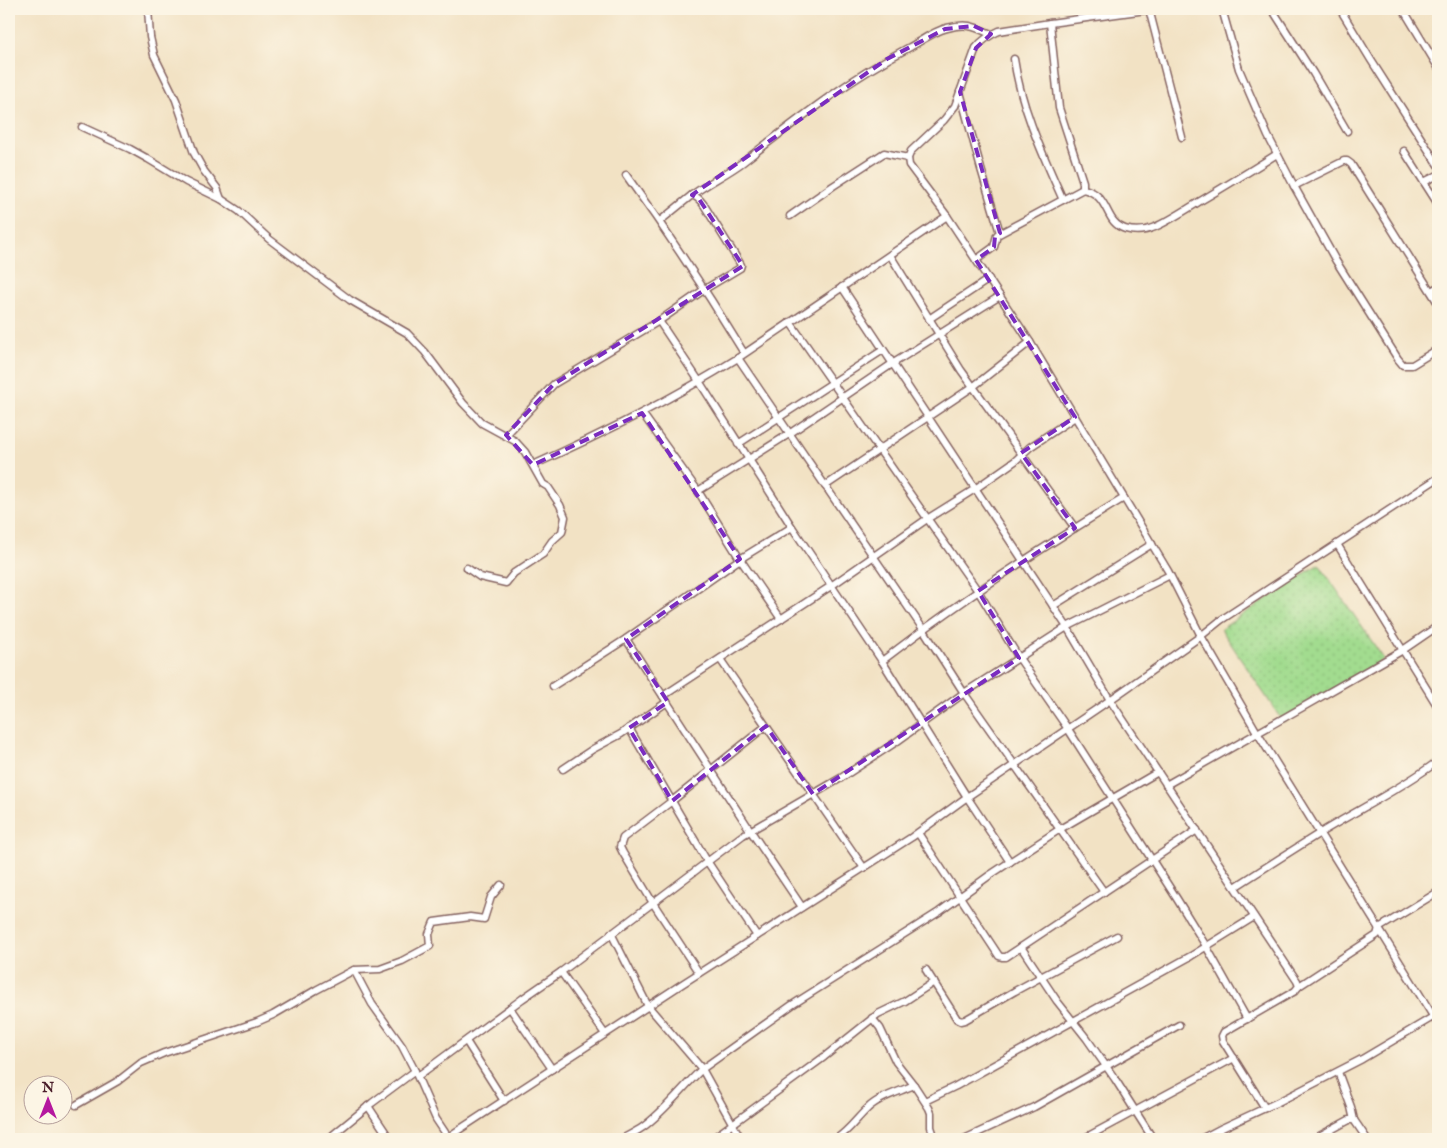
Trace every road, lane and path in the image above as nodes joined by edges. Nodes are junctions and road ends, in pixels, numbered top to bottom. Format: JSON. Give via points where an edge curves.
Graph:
{"nodes":[{"id":1,"x":148,"y":9,"type":"edge"},
{"id":2,"x":1149,"y":9,"type":"edge"},
{"id":3,"x":1153,"y":9,"type":"edge"},
{"id":4,"x":1222,"y":9,"type":"edge"},
{"id":5,"x":1272,"y":9,"type":"edge"},
{"id":6,"x":1340,"y":9,"type":"edge"},
{"id":7,"x":1403,"y":9,"type":"edge"},
{"id":8,"x":1050,"y":23,"type":"junction"},
{"id":9,"x":991,"y":34,"type":"junction"},
{"id":10,"x":1014,"y":59,"type":"dead end"},
{"id":11,"x":1438,"y":67,"type":"edge"},
{"id":12,"x":960,"y":92,"type":"junction"},
{"id":13,"x":82,"y":128,"type":"dead end"},
{"id":14,"x":1347,"y":131,"type":"dead end"},
{"id":15,"x":1182,"y":137,"type":"dead end"},
{"id":16,"x":1404,"y":151,"type":"dead end"},
{"id":17,"x":1277,"y":154,"type":"junction"},
{"id":18,"x":908,"y":158,"type":"junction"},
{"id":19,"x":1438,"y":165,"type":"edge"},
{"id":20,"x":626,"y":175,"type":"dead end"},
{"id":21,"x":1438,"y":175,"type":"edge"},
{"id":22,"x":1424,"y":182,"type":"junction"},
{"id":23,"x":1294,"y":186,"type":"junction"},
{"id":24,"x":1083,"y":189,"type":"junction"},
{"id":25,"x":692,"y":195,"type":"junction"},
{"id":26,"x":221,"y":199,"type":"junction"},
{"id":27,"x":1063,"y":200,"type":"junction"},
{"id":28,"x":1438,"y":204,"type":"edge"},
{"id":29,"x":790,"y":216,"type":"dead end"},
{"id":30,"x":947,"y":216,"type":"junction"},
{"id":31,"x":660,"y":222,"type":"junction"},
{"id":32,"x":1000,"y":233,"type":"junction"},
{"id":33,"x":890,"y":254,"type":"junction"},
{"id":34,"x":976,"y":260,"type":"junction"},
{"id":35,"x":989,"y":279,"type":"junction"},
{"id":36,"x":842,"y":287,"type":"junction"},
{"id":37,"x":1438,"y":287,"type":"edge"},
{"id":38,"x":705,"y":289,"type":"junction"},
{"id":39,"x":1431,"y":291,"type":"junction"},
{"id":40,"x":1000,"y":296,"type":"junction"},
{"id":41,"x":1438,"y":303,"type":"edge"},
{"id":42,"x":929,"y":319,"type":"junction"},
{"id":43,"x":659,"y":322,"type":"junction"},
{"id":44,"x":790,"y":322,"type":"junction"},
{"id":45,"x":938,"y":334,"type":"junction"},
{"id":46,"x":1030,"y":342,"type":"junction"},
{"id":47,"x":1438,"y":349,"type":"edge"},
{"id":48,"x":883,"y":350,"type":"junction"},
{"id":49,"x":744,"y":353,"type":"junction"},
{"id":50,"x":738,"y":358,"type":"junction"},
{"id":51,"x":892,"y":364,"type":"junction"},
{"id":52,"x":699,"y":381,"type":"junction"},
{"id":53,"x":832,"y":383,"type":"junction"},
{"id":54,"x":974,"y":386,"type":"junction"},
{"id":55,"x":843,"y":398,"type":"junction"},
{"id":56,"x":642,"y":413,"type":"junction"},
{"id":57,"x":1075,"y":417,"type":"junction"},
{"id":58,"x":779,"y":418,"type":"junction"},
{"id":59,"x":927,"y":418,"type":"junction"},
{"id":60,"x":789,"y":434,"type":"junction"},
{"id":61,"x":506,"y":435,"type":"junction"},
{"id":62,"x":738,"y":444,"type":"junction"},
{"id":63,"x":879,"y":450,"type":"junction"},
{"id":64,"x":1022,"y":454,"type":"junction"},
{"id":65,"x":748,"y":459,"type":"junction"},
{"id":66,"x":533,"y":465,"type":"junction"},
{"id":67,"x":1438,"y":478,"type":"edge"},
{"id":68,"x":825,"y":486,"type":"junction"},
{"id":69,"x":975,"y":489,"type":"junction"},
{"id":70,"x":698,"y":491,"type":"junction"},
{"id":71,"x":1124,"y":498,"type":"junction"},
{"id":72,"x":927,"y":519,"type":"junction"},
{"id":73,"x":792,"y":528,"type":"junction"},
{"id":74,"x":1075,"y":528,"type":"junction"},
{"id":75,"x":1152,"y":544,"type":"junction"},
{"id":76,"x":1337,"y":544,"type":"junction"},
{"id":77,"x":873,"y":556,"type":"junction"},
{"id":78,"x":740,"y":559,"type":"junction"},
{"id":79,"x":1022,"y":562,"type":"junction"},
{"id":80,"x":467,"y":568,"type":"dead end"},
{"id":81,"x":1170,"y":575,"type":"junction"},
{"id":82,"x":831,"y":586,"type":"junction"},
{"id":83,"x":978,"y":591,"type":"junction"},
{"id":84,"x":1053,"y":606,"type":"junction"},
{"id":85,"x":781,"y":619,"type":"junction"},
{"id":86,"x":1438,"y":626,"type":"edge"},
{"id":87,"x":1067,"y":627,"type":"junction"},
{"id":88,"x":923,"y":629,"type":"junction"},
{"id":89,"x":1200,"y":636,"type":"junction"},
{"id":90,"x":626,"y":639,"type":"junction"},
{"id":91,"x":1403,"y":650,"type":"junction"},
{"id":92,"x":1019,"y":658,"type":"junction"},
{"id":93,"x":720,"y":659,"type":"junction"},
{"id":94,"x":882,"y":662,"type":"junction"},
{"id":95,"x":553,"y":686,"type":"dead end"},
{"id":96,"x":964,"y":693,"type":"junction"},
{"id":97,"x":666,"y":699,"type":"junction"},
{"id":98,"x":1110,"y":700,"type":"junction"},
{"id":99,"x":1438,"y":707,"type":"edge"},
{"id":100,"x":921,"y":724,"type":"junction"},
{"id":101,"x":766,"y":726,"type":"junction"},
{"id":102,"x":630,"y":728,"type":"junction"},
{"id":103,"x":1068,"y":729,"type":"junction"},
{"id":104,"x":1258,"y":734,"type":"junction"},
{"id":105,"x":1438,"y":761,"type":"edge"},
{"id":106,"x":1016,"y":765,"type":"junction"},
{"id":107,"x":563,"y":769,"type":"dead end"},
{"id":108,"x":712,"y":770,"type":"junction"},
{"id":109,"x":1158,"y":772,"type":"junction"},
{"id":110,"x":1166,"y":785,"type":"junction"},
{"id":111,"x":813,"y":794,"type":"junction"},
{"id":112,"x":967,"y":797,"type":"junction"},
{"id":113,"x":1113,"y":798,"type":"junction"},
{"id":114,"x":672,"y":801,"type":"junction"},
{"id":115,"x":1060,"y":829,"type":"junction"},
{"id":116,"x":750,"y":830,"type":"junction"},
{"id":117,"x":1197,"y":830,"type":"junction"},
{"id":118,"x":918,"y":833,"type":"junction"},
{"id":119,"x":1320,"y":833,"type":"junction"},
{"id":120,"x":1152,"y":860,"type":"junction"},
{"id":121,"x":707,"y":861,"type":"junction"},
{"id":122,"x":1010,"y":862,"type":"junction"},
{"id":123,"x":864,"y":868,"type":"junction"},
{"id":124,"x":501,"y":885,"type":"dead end"},
{"id":125,"x":1235,"y":887,"type":"junction"},
{"id":126,"x":1104,"y":892,"type":"junction"},
{"id":127,"x":1438,"y":892,"type":"edge"},
{"id":128,"x":960,"y":897,"type":"junction"},
{"id":129,"x":653,"y":903,"type":"junction"},
{"id":130,"x":802,"y":907,"type":"junction"},
{"id":131,"x":1254,"y":916,"type":"junction"},
{"id":132,"x":1379,"y":928,"type":"junction"},
{"id":133,"x":612,"y":933,"type":"junction"},
{"id":134,"x":757,"y":936,"type":"junction"},
{"id":135,"x":1117,"y":936,"type":"dead end"},
{"id":136,"x":1206,"y":946,"type":"junction"},
{"id":137,"x":1021,"y":947,"type":"junction"},
{"id":138,"x":354,"y":970,"type":"junction"},
{"id":139,"x":926,"y":970,"type":"dead end"},
{"id":140,"x":561,"y":972,"type":"junction"},
{"id":141,"x":698,"y":973,"type":"junction"},
{"id":142,"x":1042,"y":977,"type":"junction"},
{"id":143,"x":934,"y":982,"type":"junction"},
{"id":144,"x":1299,"y":986,"type":"junction"},
{"id":145,"x":648,"y":1006,"type":"junction"},
{"id":146,"x":510,"y":1008,"type":"junction"},
{"id":147,"x":1436,"y":1015,"type":"edge"},
{"id":148,"x":872,"y":1018,"type":"junction"},
{"id":149,"x":1247,"y":1019,"type":"junction"},
{"id":150,"x":1072,"y":1021,"type":"junction"},
{"id":151,"x":1438,"y":1024,"type":"edge"},
{"id":152,"x":1179,"y":1025,"type":"dead end"},
{"id":153,"x":605,"y":1034,"type":"junction"},
{"id":154,"x":466,"y":1041,"type":"junction"},
{"id":155,"x":1234,"y":1058,"type":"junction"},
{"id":156,"x":1105,"y":1066,"type":"junction"},
{"id":157,"x":552,"y":1069,"type":"junction"},
{"id":158,"x":702,"y":1069,"type":"junction"},
{"id":159,"x":1338,"y":1072,"type":"junction"},
{"id":160,"x":417,"y":1074,"type":"junction"},
{"id":161,"x":914,"y":1085,"type":"junction"},
{"id":162,"x":504,"y":1101,"type":"junction"},
{"id":163,"x":925,"y":1101,"type":"junction"},
{"id":164,"x":76,"y":1105,"type":"dead end"},
{"id":165,"x":368,"y":1106,"type":"junction"},
{"id":166,"x":1265,"y":1108,"type":"junction"},
{"id":167,"x":1134,"y":1111,"type":"junction"},
{"id":168,"x":1354,"y":1120,"type":"junction"},
{"id":169,"x":734,"y":1124,"type":"junction"},
{"id":170,"x":329,"y":1139,"type":"edge"},
{"id":171,"x":390,"y":1139,"type":"edge"},
{"id":172,"x":448,"y":1139,"type":"edge"},
{"id":173,"x":622,"y":1139,"type":"edge"},
{"id":174,"x":712,"y":1139,"type":"edge"},
{"id":175,"x":741,"y":1139,"type":"edge"},
{"id":176,"x":836,"y":1139,"type":"edge"},
{"id":177,"x":935,"y":1139,"type":"edge"},
{"id":178,"x":964,"y":1139,"type":"edge"},
{"id":179,"x":1083,"y":1139,"type":"edge"},
{"id":180,"x":1153,"y":1139,"type":"edge"},
{"id":181,"x":1201,"y":1139,"type":"edge"},
{"id":182,"x":1314,"y":1139,"type":"edge"},
{"id":183,"x":1367,"y":1139,"type":"edge"}],
"edges":[{"from":1,"to":26,"type":"street","via":[[154,56],[176,100],[194,153]]},
{"from":2,"to":3,"type":"street"},
{"from":2,"to":8,"type":"street"},
{"from":2,"to":15,"type":"street"},
{"from":4,"to":17,"type":"street","via":[[1239,69]]},
{"from":5,"to":14,"type":"street"},
{"from":6,"to":19,"type":"street"},
{"from":7,"to":11,"type":"street"},
{"from":8,"to":9,"type":"street"},
{"from":8,"to":24,"type":"street","via":[[1059,108]]},
{"from":9,"to":12,"type":"street","via":[[976,48]]},
{"from":9,"to":25,"type":"street","via":[[974,26],[944,29],[887,59],[836,91],[743,162]]},
{"from":10,"to":27,"type":"street","via":[[1016,76],[1034,130]]},
{"from":12,"to":18,"type":"street","via":[[955,106],[944,120],[911,151]]},
{"from":12,"to":32,"type":"street"},
{"from":13,"to":26,"type":"street","via":[[130,149]]},
{"from":16,"to":22,"type":"street"},
{"from":17,"to":23,"type":"street"},
{"from":17,"to":24,"type":"street","via":[[1181,213],[1145,230],[1134,231],[1118,226],[1104,202],[1090,190]]},
{"from":18,"to":29,"type":"street","via":[[884,153]]},
{"from":18,"to":30,"type":"street","via":[[909,166]]},
{"from":20,"to":31,"type":"street"},
{"from":21,"to":22,"type":"street"},
{"from":22,"to":28,"type":"street"},
{"from":23,"to":39,"type":"street","via":[[1344,161],[1351,164]]},
{"from":23,"to":47,"type":"street","via":[[1398,360],[1403,365],[1412,365]]},
{"from":24,"to":27,"type":"street"},
{"from":25,"to":31,"type":"street"},
{"from":25,"to":38,"type":"street","via":[[699,199],[742,265]]},
{"from":26,"to":61,"type":"street","via":[[350,300],[408,334],[482,423]]},
{"from":27,"to":32,"type":"street"},
{"from":30,"to":33,"type":"street"},
{"from":30,"to":34,"type":"street"},
{"from":31,"to":38,"type":"street"},
{"from":32,"to":34,"type":"street","via":[[995,238],[994,248]]},
{"from":33,"to":36,"type":"street"},
{"from":33,"to":42,"type":"street"},
{"from":34,"to":35,"type":"street"},
{"from":35,"to":40,"type":"street"},
{"from":35,"to":42,"type":"street"},
{"from":36,"to":44,"type":"street"},
{"from":36,"to":48,"type":"street"},
{"from":37,"to":39,"type":"street"},
{"from":38,"to":43,"type":"street"},
{"from":38,"to":49,"type":"street"},
{"from":39,"to":41,"type":"street"},
{"from":40,"to":45,"type":"street"},
{"from":40,"to":46,"type":"street"},
{"from":42,"to":45,"type":"street"},
{"from":43,"to":52,"type":"street"},
{"from":43,"to":61,"type":"street","via":[[554,384]]},
{"from":44,"to":49,"type":"street"},
{"from":44,"to":53,"type":"street"},
{"from":45,"to":51,"type":"street"},
{"from":45,"to":54,"type":"street"},
{"from":46,"to":54,"type":"street"},
{"from":46,"to":57,"type":"street"},
{"from":48,"to":51,"type":"street"},
{"from":48,"to":53,"type":"street"},
{"from":49,"to":50,"type":"street"},
{"from":50,"to":52,"type":"street"},
{"from":50,"to":58,"type":"street"},
{"from":51,"to":55,"type":"street"},
{"from":51,"to":59,"type":"street"},
{"from":52,"to":56,"type":"street"},
{"from":52,"to":62,"type":"street"},
{"from":53,"to":55,"type":"street"},
{"from":53,"to":58,"type":"street"},
{"from":54,"to":59,"type":"street"},
{"from":54,"to":64,"type":"street"},
{"from":55,"to":60,"type":"street"},
{"from":55,"to":63,"type":"street"},
{"from":56,"to":66,"type":"street"},
{"from":56,"to":70,"type":"street"},
{"from":57,"to":64,"type":"street"},
{"from":57,"to":71,"type":"street"},
{"from":58,"to":60,"type":"street"},
{"from":58,"to":62,"type":"street"},
{"from":59,"to":63,"type":"street"},
{"from":59,"to":69,"type":"street"},
{"from":60,"to":65,"type":"street"},
{"from":60,"to":68,"type":"street"},
{"from":61,"to":66,"type":"street","via":[[520,446]]},
{"from":62,"to":65,"type":"street"},
{"from":63,"to":68,"type":"street"},
{"from":63,"to":72,"type":"street"},
{"from":64,"to":69,"type":"street"},
{"from":64,"to":74,"type":"street"},
{"from":65,"to":70,"type":"street"},
{"from":65,"to":73,"type":"street"},
{"from":66,"to":80,"type":"street","via":[[566,517],[562,532],[544,554],[514,573],[506,584]]},
{"from":67,"to":76,"type":"street"},
{"from":68,"to":77,"type":"street"},
{"from":69,"to":72,"type":"street"},
{"from":69,"to":79,"type":"street"},
{"from":70,"to":78,"type":"street"},
{"from":71,"to":74,"type":"street"},
{"from":71,"to":75,"type":"street"},
{"from":72,"to":77,"type":"street"},
{"from":72,"to":83,"type":"street"},
{"from":73,"to":78,"type":"street"},
{"from":73,"to":82,"type":"street"},
{"from":74,"to":79,"type":"street"},
{"from":75,"to":81,"type":"street"},
{"from":75,"to":84,"type":"street"},
{"from":76,"to":89,"type":"street"},
{"from":76,"to":91,"type":"street"},
{"from":77,"to":82,"type":"street"},
{"from":77,"to":88,"type":"street"},
{"from":78,"to":85,"type":"street"},
{"from":78,"to":90,"type":"street"},
{"from":79,"to":83,"type":"street"},
{"from":79,"to":84,"type":"street"},
{"from":81,"to":87,"type":"street"},
{"from":81,"to":89,"type":"street"},
{"from":82,"to":85,"type":"street"},
{"from":82,"to":94,"type":"street"},
{"from":83,"to":88,"type":"street"},
{"from":83,"to":92,"type":"street"},
{"from":84,"to":87,"type":"street"},
{"from":85,"to":93,"type":"street"},
{"from":86,"to":91,"type":"street"},
{"from":87,"to":92,"type":"street"},
{"from":87,"to":98,"type":"street"},
{"from":88,"to":94,"type":"street"},
{"from":88,"to":96,"type":"street"},
{"from":89,"to":98,"type":"street"},
{"from":89,"to":104,"type":"street"},
{"from":90,"to":95,"type":"street"},
{"from":90,"to":97,"type":"street"},
{"from":91,"to":99,"type":"street"},
{"from":91,"to":104,"type":"street"},
{"from":92,"to":96,"type":"street"},
{"from":92,"to":103,"type":"street"},
{"from":93,"to":97,"type":"street"},
{"from":93,"to":101,"type":"street"},
{"from":94,"to":100,"type":"street"},
{"from":96,"to":100,"type":"street"},
{"from":96,"to":106,"type":"street"},
{"from":97,"to":102,"type":"street"},
{"from":97,"to":108,"type":"street"},
{"from":98,"to":103,"type":"street"},
{"from":98,"to":109,"type":"street"},
{"from":100,"to":111,"type":"street"},
{"from":100,"to":112,"type":"street"},
{"from":101,"to":108,"type":"street"},
{"from":101,"to":111,"type":"street"},
{"from":102,"to":107,"type":"street"},
{"from":102,"to":114,"type":"street"},
{"from":103,"to":106,"type":"street"},
{"from":103,"to":113,"type":"street"},
{"from":104,"to":110,"type":"street"},
{"from":104,"to":119,"type":"street"},
{"from":105,"to":119,"type":"street","via":[[1399,788]]},
{"from":106,"to":112,"type":"street"},
{"from":106,"to":115,"type":"street"},
{"from":108,"to":114,"type":"street"},
{"from":108,"to":116,"type":"street"},
{"from":109,"to":110,"type":"street"},
{"from":109,"to":113,"type":"street"},
{"from":110,"to":117,"type":"street"},
{"from":111,"to":116,"type":"street"},
{"from":111,"to":123,"type":"street"},
{"from":112,"to":118,"type":"street"},
{"from":112,"to":122,"type":"street"},
{"from":113,"to":115,"type":"street"},
{"from":113,"to":120,"type":"street"},
{"from":114,"to":121,"type":"street"},
{"from":114,"to":129,"type":"street","via":[[623,838],[620,846]]},
{"from":115,"to":122,"type":"street"},
{"from":115,"to":126,"type":"street"},
{"from":116,"to":121,"type":"street"},
{"from":116,"to":130,"type":"street"},
{"from":117,"to":120,"type":"street"},
{"from":117,"to":125,"type":"street"},
{"from":118,"to":123,"type":"street"},
{"from":118,"to":128,"type":"street"},
{"from":119,"to":125,"type":"street"},
{"from":119,"to":132,"type":"street"},
{"from":120,"to":126,"type":"street"},
{"from":120,"to":136,"type":"street"},
{"from":121,"to":129,"type":"street"},
{"from":121,"to":134,"type":"street"},
{"from":122,"to":128,"type":"street"},
{"from":123,"to":130,"type":"street"},
{"from":124,"to":138,"type":"street","via":[[491,897],[484,919],[470,917],[434,922],[429,934],[430,946],[380,969]]},
{"from":125,"to":131,"type":"street"},
{"from":126,"to":137,"type":"street"},
{"from":127,"to":132,"type":"street"},
{"from":128,"to":137,"type":"street","via":[[998,956],[1006,956]]},
{"from":128,"to":158,"type":"street","via":[[792,1005]]},
{"from":129,"to":133,"type":"street"},
{"from":129,"to":141,"type":"street"},
{"from":130,"to":134,"type":"street"},
{"from":131,"to":136,"type":"street"},
{"from":131,"to":144,"type":"street"},
{"from":132,"to":144,"type":"street","via":[[1377,936]]},
{"from":132,"to":147,"type":"street"},
{"from":133,"to":140,"type":"street"},
{"from":133,"to":145,"type":"street"},
{"from":134,"to":141,"type":"street"},
{"from":135,"to":142,"type":"street"},
{"from":136,"to":149,"type":"street"},
{"from":136,"to":150,"type":"street"},
{"from":137,"to":142,"type":"street"},
{"from":138,"to":160,"type":"street"},
{"from":138,"to":164,"type":"street","via":[[257,1022],[141,1063],[118,1081]]},
{"from":139,"to":143,"type":"street"},
{"from":140,"to":146,"type":"street"},
{"from":140,"to":153,"type":"street"},
{"from":141,"to":145,"type":"street"},
{"from":142,"to":143,"type":"street","via":[[961,1021]]},
{"from":142,"to":150,"type":"street"},
{"from":143,"to":148,"type":"street"},
{"from":144,"to":149,"type":"street"},
{"from":145,"to":153,"type":"street"},
{"from":145,"to":158,"type":"street"},
{"from":146,"to":154,"type":"street"},
{"from":146,"to":157,"type":"street"},
{"from":147,"to":151,"type":"street"},
{"from":147,"to":159,"type":"street"},
{"from":148,"to":161,"type":"street","via":[[896,1062]]},
{"from":148,"to":169,"type":"street"},
{"from":149,"to":155,"type":"street","via":[[1222,1036]]},
{"from":150,"to":156,"type":"street"},
{"from":150,"to":163,"type":"street"},
{"from":152,"to":156,"type":"street"},
{"from":153,"to":157,"type":"street"},
{"from":154,"to":160,"type":"street"},
{"from":154,"to":162,"type":"street"},
{"from":155,"to":166,"type":"street"},
{"from":155,"to":167,"type":"street"},
{"from":156,"to":167,"type":"street"},
{"from":156,"to":178,"type":"street","via":[[1034,1107]]},
{"from":157,"to":162,"type":"street"},
{"from":158,"to":169,"type":"street"},
{"from":158,"to":173,"type":"street","via":[[661,1111]]},
{"from":159,"to":166,"type":"street"},
{"from":159,"to":168,"type":"street"},
{"from":160,"to":165,"type":"street"},
{"from":160,"to":172,"type":"street"},
{"from":161,"to":163,"type":"street"},
{"from":161,"to":176,"type":"street","via":[[874,1103]]},
{"from":162,"to":172,"type":"street"},
{"from":163,"to":177,"type":"street","via":[[931,1113]]},
{"from":165,"to":170,"type":"street"},
{"from":165,"to":171,"type":"street"},
{"from":166,"to":181,"type":"street"},
{"from":167,"to":179,"type":"street"},
{"from":167,"to":180,"type":"street"},
{"from":168,"to":182,"type":"street"},
{"from":168,"to":183,"type":"street"},
{"from":169,"to":174,"type":"street"},
{"from":169,"to":175,"type":"street"}]}
